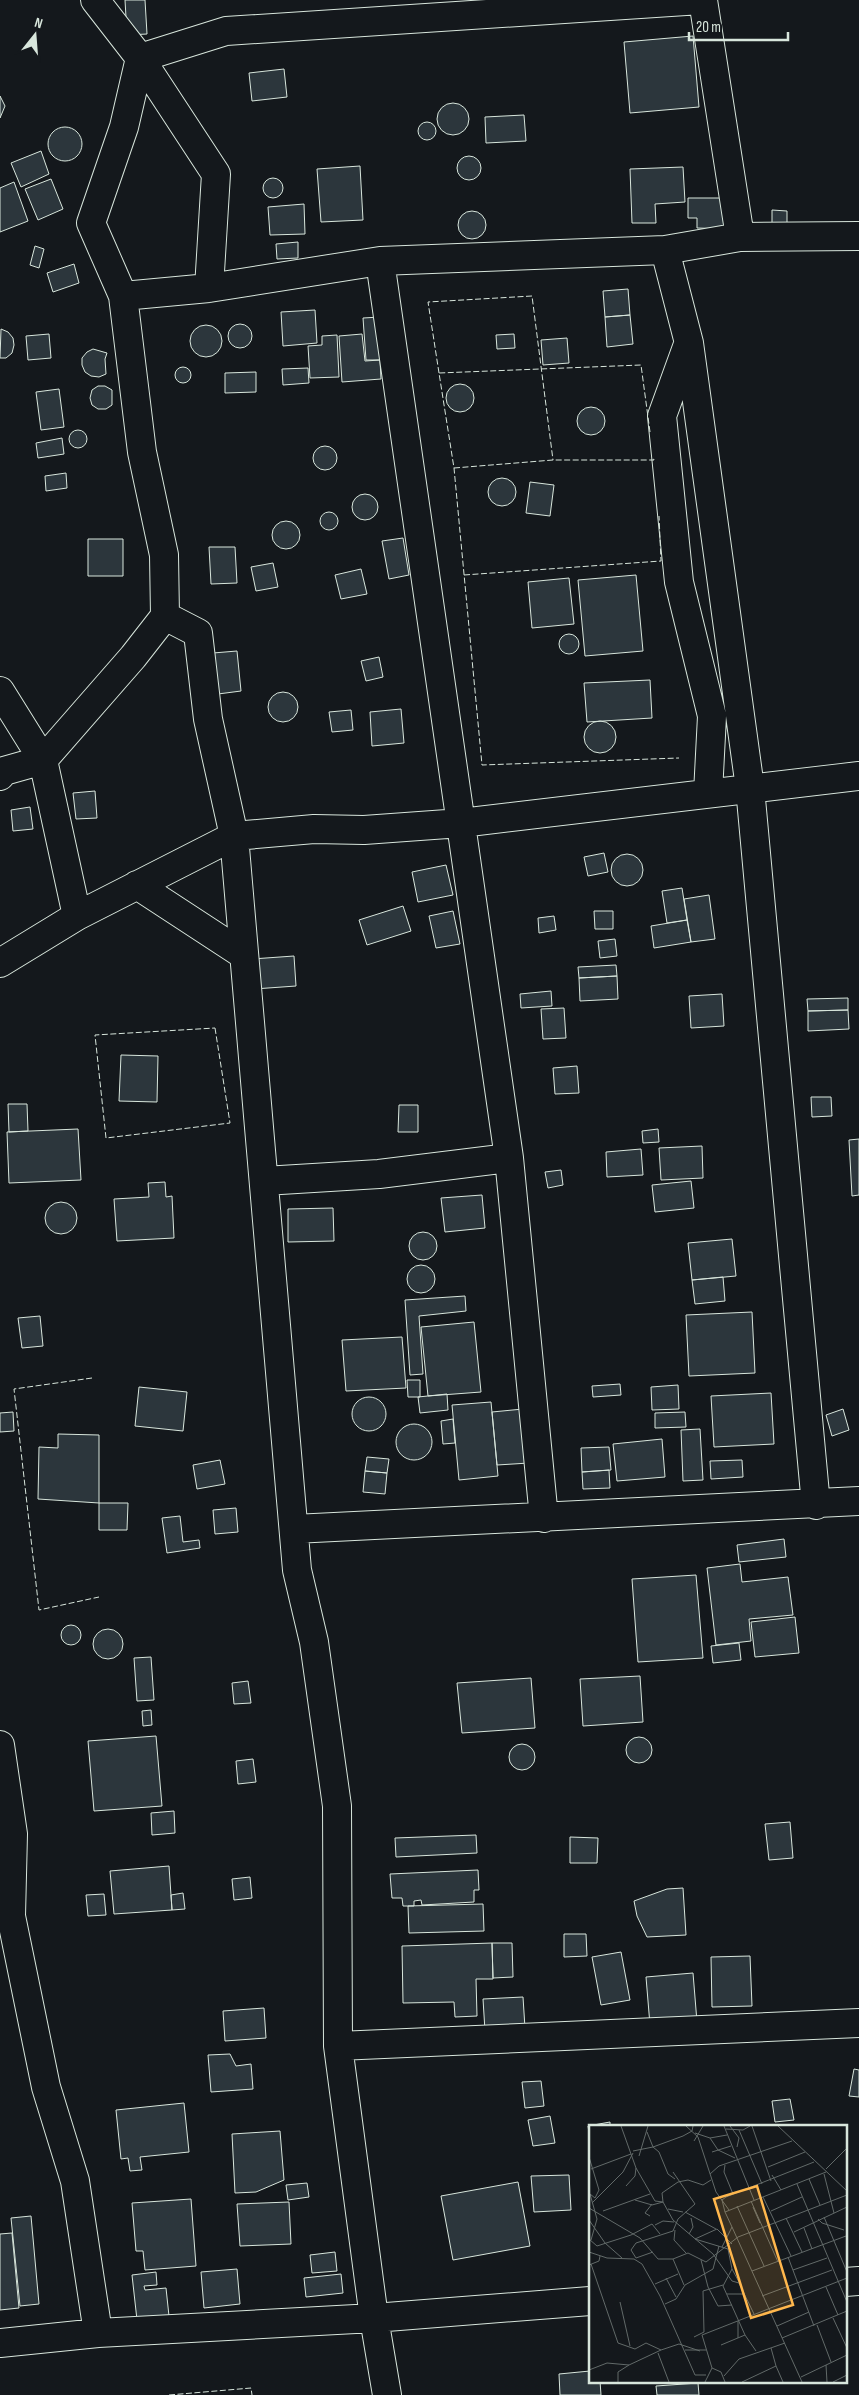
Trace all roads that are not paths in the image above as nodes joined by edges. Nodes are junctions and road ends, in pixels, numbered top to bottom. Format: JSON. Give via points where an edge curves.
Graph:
{"nodes":[{"id":1,"x":95,"y":0,"type":"edge"},
{"id":2,"x":702,"y":0,"type":"edge"},
{"id":3,"x":374,"y":10,"type":"edge"},
{"id":4,"x":140,"y":58,"type":"junction"},
{"id":5,"x":859,"y":236,"type":"edge"},
{"id":6,"x":740,"y":238,"type":"junction"},
{"id":7,"x":665,"y":250,"type":"junction"},
{"id":8,"x":380,"y":261,"type":"junction"},
{"id":9,"x":210,"y":288,"type":"junction"},
{"id":10,"x":123,"y":296,"type":"junction"},
{"id":11,"x":689,"y":343,"type":"junction"},
{"id":12,"x":166,"y":616,"type":"junction"},
{"id":13,"x":0,"y":691,"type":"edge"},
{"id":14,"x":43,"y":760,"type":"junction"},
{"id":15,"x":1,"y":770,"type":"edge"},
{"id":16,"x":859,"y":776,"type":"edge"},
{"id":17,"x":750,"y":788,"type":"junction"},
{"id":18,"x":708,"y":793,"type":"junction"},
{"id":19,"x":461,"y":823,"type":"junction"},
{"id":20,"x":234,"y":836,"type":"junction"},
{"id":21,"x":136,"y":885,"type":"junction"},
{"id":22,"x":77,"y":916,"type":"junction"},
{"id":23,"x":244,"y":955,"type":"junction"},
{"id":24,"x":0,"y":963,"type":"edge"},
{"id":25,"x":509,"y":1158,"type":"junction"},
{"id":26,"x":264,"y":1181,"type":"junction"},
{"id":27,"x":859,"y":1501,"type":"edge"},
{"id":28,"x":816,"y":1505,"type":"junction"},
{"id":29,"x":544,"y":1518,"type":"junction"},
{"id":30,"x":294,"y":1529,"type":"junction"},
{"id":31,"x":0,"y":1745,"type":"edge"},
{"id":32,"x":5,"y":1915,"type":"edge"},
{"id":33,"x":859,"y":2023,"type":"edge"},
{"id":34,"x":338,"y":2046,"type":"junction"},
{"id":35,"x":859,"y":2281,"type":"edge"},
{"id":36,"x":846,"y":2282,"type":"edge"},
{"id":37,"x":589,"y":2302,"type":"edge"},
{"id":38,"x":374,"y":2318,"type":"junction"},
{"id":39,"x":98,"y":2333,"type":"junction"},
{"id":40,"x":0,"y":2343,"type":"edge"},
{"id":41,"x":387,"y":2395,"type":"edge"}],
"edges":[{"from":1,"to":4,"type":"street"},
{"from":2,"to":3,"type":"street"},
{"from":2,"to":6,"type":"street"},
{"from":3,"to":4,"type":"street","via":[[226,31]]},
{"from":4,"to":9,"type":"street","via":[[216,174]]},
{"from":4,"to":10,"type":"street","via":[[124,127],[91,223]]},
{"from":5,"to":6,"type":"street"},
{"from":6,"to":7,"type":"street"},
{"from":7,"to":8,"type":"street"},
{"from":7,"to":11,"type":"street"},
{"from":8,"to":9,"type":"street"},
{"from":8,"to":19,"type":"street"},
{"from":9,"to":10,"type":"street"},
{"from":10,"to":12,"type":"street","via":[[142,452],[164,555]]},
{"from":11,"to":17,"type":"street"},
{"from":11,"to":18,"type":"street","via":[[662,416],[679,582],[712,716]]},
{"from":12,"to":14,"type":"street"},
{"from":12,"to":20,"type":"street","via":[[198,633],[208,719]]},
{"from":13,"to":14,"type":"street"},
{"from":14,"to":15,"type":"street"},
{"from":14,"to":22,"type":"street"},
{"from":16,"to":17,"type":"street"},
{"from":17,"to":18,"type":"street"},
{"from":17,"to":28,"type":"street"},
{"from":18,"to":19,"type":"street"},
{"from":19,"to":20,"type":"street"},
{"from":19,"to":25,"type":"street"},
{"from":20,"to":21,"type":"street"},
{"from":20,"to":23,"type":"street"},
{"from":21,"to":22,"type":"street"},
{"from":21,"to":23,"type":"street"},
{"from":22,"to":24,"type":"street"},
{"from":23,"to":26,"type":"street"},
{"from":25,"to":26,"type":"street","via":[[378,1174]]},
{"from":25,"to":29,"type":"street"},
{"from":26,"to":30,"type":"street"},
{"from":27,"to":28,"type":"street"},
{"from":28,"to":29,"type":"street"},
{"from":29,"to":30,"type":"street"},
{"from":30,"to":34,"type":"street","via":[[297,1570],[314,1642],[337,1806]]},
{"from":31,"to":32,"type":"street","via":[[13,1834]]},
{"from":32,"to":39,"type":"street","via":[[46,2087],[75,2181]]},
{"from":33,"to":34,"type":"street"},
{"from":34,"to":38,"type":"street"},
{"from":35,"to":36,"type":"street"},
{"from":37,"to":38,"type":"street"},
{"from":38,"to":39,"type":"street"},
{"from":38,"to":41,"type":"street"},
{"from":39,"to":40,"type":"street"}]}
